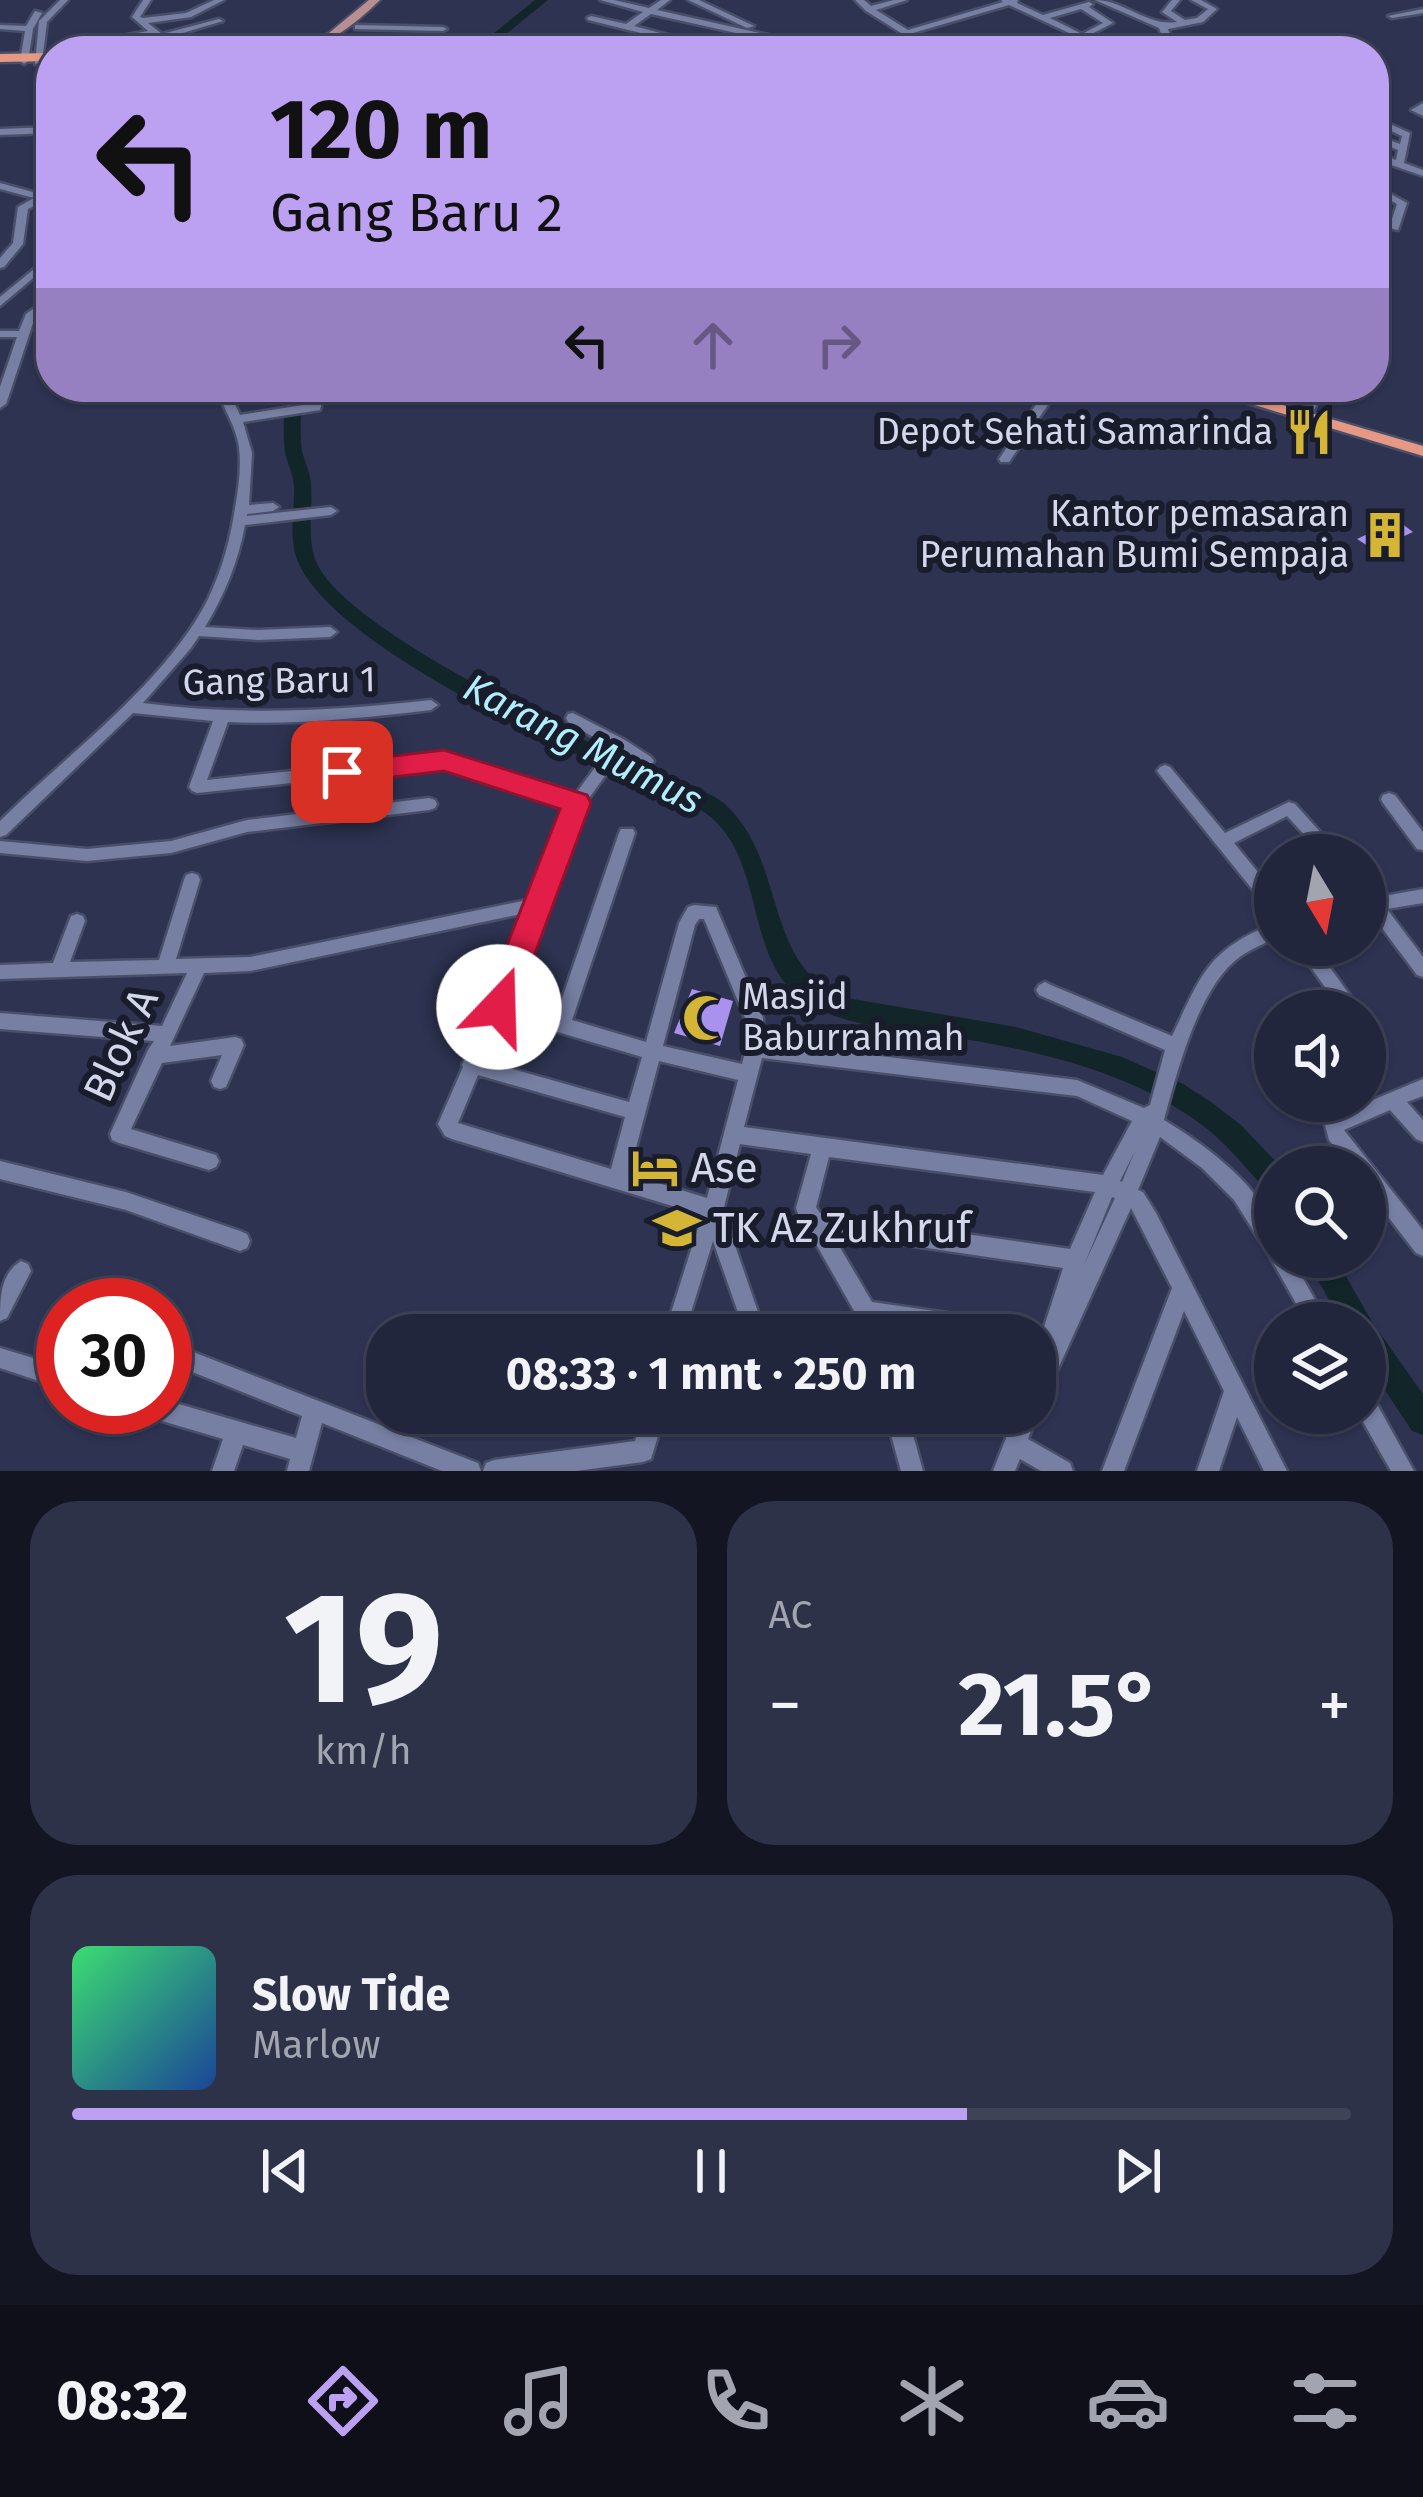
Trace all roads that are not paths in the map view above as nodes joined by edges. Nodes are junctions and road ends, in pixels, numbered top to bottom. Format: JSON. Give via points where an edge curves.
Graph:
{"nodes":[{"id":1,"x":147,"y":0,"type":"edge"},
{"id":2,"x":220,"y":0,"type":"edge"},
{"id":3,"x":375,"y":0,"type":"edge"},
{"id":4,"x":387,"y":0,"type":"edge"},
{"id":5,"x":604,"y":0,"type":"edge"},
{"id":6,"x":666,"y":0,"type":"edge"},
{"id":7,"x":692,"y":0,"type":"edge"},
{"id":8,"x":859,"y":0,"type":"edge"},
{"id":9,"x":903,"y":0,"type":"edge"},
{"id":10,"x":1179,"y":0,"type":"edge"},
{"id":11,"x":1011,"y":1,"type":"edge"},
{"id":12,"x":56,"y":2,"type":"edge"},
{"id":13,"x":1197,"y":2,"type":"edge"},
{"id":14,"x":1086,"y":4,"type":"edge"},
{"id":15,"x":159,"y":7,"type":"dead end"},
{"id":16,"x":869,"y":8,"type":"junction"},
{"id":17,"x":1213,"y":9,"type":"junction"},
{"id":18,"x":650,"y":11,"type":"junction"},
{"id":19,"x":1423,"y":11,"type":"edge"},
{"id":20,"x":140,"y":16,"type":"junction"},
{"id":21,"x":1228,"y":16,"type":"dead end"},
{"id":22,"x":1391,"y":16,"type":"dead end"},
{"id":23,"x":591,"y":18,"type":"dead end"},
{"id":24,"x":1043,"y":18,"type":"junction"},
{"id":25,"x":219,"y":21,"type":"dead end"},
{"id":26,"x":1184,"y":23,"type":"junction"},
{"id":27,"x":1056,"y":25,"type":"junction"},
{"id":28,"x":358,"y":26,"type":"junction"},
{"id":29,"x":0,"y":27,"type":"edge"},
{"id":30,"x":627,"y":27,"type":"junction"},
{"id":31,"x":1162,"y":27,"type":"junction"},
{"id":32,"x":29,"y":29,"type":"junction"},
{"id":33,"x":443,"y":29,"type":"dead end"},
{"id":34,"x":909,"y":32,"type":"junction"},
{"id":35,"x":159,"y":34,"type":"junction"},
{"id":36,"x":40,"y":36,"type":"edge"},
{"id":37,"x":145,"y":36,"type":"edge"},
{"id":38,"x":330,"y":36,"type":"edge"},
{"id":39,"x":341,"y":36,"type":"edge"},
{"id":40,"x":663,"y":36,"type":"edge"},
{"id":41,"x":761,"y":36,"type":"edge"},
{"id":42,"x":770,"y":36,"type":"edge"},
{"id":43,"x":915,"y":36,"type":"edge"},
{"id":44,"x":1082,"y":36,"type":"edge"},
{"id":45,"x":1090,"y":36,"type":"edge"},
{"id":46,"x":1166,"y":36,"type":"edge"},
{"id":47,"x":36,"y":52,"type":"edge"},
{"id":48,"x":36,"y":55,"type":"edge"},
{"id":49,"x":0,"y":60,"type":"edge"},
{"id":50,"x":1389,"y":126,"type":"edge"},
{"id":51,"x":36,"y":131,"type":"edge"},
{"id":52,"x":0,"y":132,"type":"edge"},
{"id":53,"x":1389,"y":143,"type":"edge"},
{"id":54,"x":1402,"y":148,"type":"junction"},
{"id":55,"x":1389,"y":164,"type":"edge"},
{"id":56,"x":1397,"y":169,"type":"junction"},
{"id":57,"x":1423,"y":174,"type":"edge"},
{"id":58,"x":1389,"y":177,"type":"edge"},
{"id":59,"x":0,"y":187,"type":"edge"},
{"id":60,"x":1389,"y":194,"type":"edge"},
{"id":61,"x":36,"y":196,"type":"edge"},
{"id":62,"x":36,"y":203,"type":"edge"},
{"id":63,"x":1394,"y":228,"type":"dead end"},
{"id":64,"x":0,"y":233,"type":"edge"},
{"id":65,"x":22,"y":234,"type":"junction"},
{"id":66,"x":0,"y":265,"type":"edge"},
{"id":67,"x":36,"y":271,"type":"edge"},
{"id":68,"x":0,"y":303,"type":"edge"},
{"id":69,"x":36,"y":311,"type":"edge"},
{"id":70,"x":0,"y":334,"type":"edge"},
{"id":71,"x":22,"y":334,"type":"junction"},
{"id":72,"x":228,"y":402,"type":"edge"},
{"id":73,"x":317,"y":402,"type":"edge"},
{"id":74,"x":1044,"y":402,"type":"edge"},
{"id":75,"x":1265,"y":402,"type":"edge"},
{"id":76,"x":1270,"y":402,"type":"edge"},
{"id":77,"x":1312,"y":402,"type":"edge"},
{"id":78,"x":0,"y":404,"type":"edge"},
{"id":79,"x":1282,"y":406,"type":"junction"},
{"id":80,"x":1308,"y":411,"type":"junction"},
{"id":81,"x":237,"y":419,"type":"junction"},
{"id":82,"x":1423,"y":448,"type":"edge"},
{"id":83,"x":1005,"y":459,"type":"dead end"},
{"id":84,"x":327,"y":512,"type":"dead end"},
{"id":85,"x":242,"y":515,"type":"junction"},
{"id":86,"x":199,"y":632,"type":"junction"},
{"id":87,"x":330,"y":632,"type":"dead end"},
{"id":88,"x":431,"y":704,"type":"dead end"},
{"id":89,"x":129,"y":707,"type":"junction"},
{"id":90,"x":222,"y":718,"type":"junction"},
{"id":91,"x":573,"y":718,"type":"dead end"},
{"id":92,"x":617,"y":746,"type":"junction"},
{"id":93,"x":646,"y":761,"type":"dead end"},
{"id":94,"x":1165,"y":771,"type":"dead end"},
{"id":95,"x":1389,"y":800,"type":"dead end"},
{"id":96,"x":577,"y":803,"type":"junction"},
{"id":97,"x":429,"y":804,"type":"dead end"},
{"id":98,"x":0,"y":831,"type":"edge"},
{"id":99,"x":627,"y":833,"type":"dead end"},
{"id":100,"x":1313,"y":834,"type":"edge"},
{"id":101,"x":1223,"y":841,"type":"junction"},
{"id":102,"x":1423,"y":844,"type":"edge"},
{"id":103,"x":0,"y":847,"type":"edge"},
{"id":104,"x":1254,"y":879,"type":"edge"},
{"id":105,"x":192,"y":880,"type":"dead end"},
{"id":106,"x":1423,"y":896,"type":"edge"},
{"id":107,"x":1386,"y":899,"type":"edge"},
{"id":108,"x":539,"y":904,"type":"junction"},
{"id":109,"x":77,"y":921,"type":"dead end"},
{"id":110,"x":1386,"y":924,"type":"edge"},
{"id":111,"x":1254,"y":941,"type":"edge"},
{"id":112,"x":165,"y":967,"type":"junction"},
{"id":113,"x":199,"y":967,"type":"junction"},
{"id":114,"x":58,"y":970,"type":"junction"},
{"id":115,"x":1423,"y":970,"type":"edge"},
{"id":116,"x":0,"y":971,"type":"edge"},
{"id":117,"x":1045,"y":990,"type":"dead end"},
{"id":118,"x":499,"y":1007,"type":"junction"},
{"id":119,"x":0,"y":1021,"type":"edge"},
{"id":120,"x":562,"y":1024,"type":"junction"},
{"id":121,"x":165,"y":1034,"type":"junction"},
{"id":122,"x":755,"y":1049,"type":"junction"},
{"id":123,"x":1174,"y":1049,"type":"junction"},
{"id":124,"x":653,"y":1052,"type":"junction"},
{"id":125,"x":154,"y":1056,"type":"junction"},
{"id":126,"x":471,"y":1065,"type":"junction"},
{"id":127,"x":749,"y":1073,"type":"junction"},
{"id":128,"x":220,"y":1082,"type":"dead end"},
{"id":129,"x":1423,"y":1087,"type":"edge"},
{"id":130,"x":1391,"y":1099,"type":"junction"},
{"id":131,"x":636,"y":1112,"type":"junction"},
{"id":132,"x":1152,"y":1115,"type":"junction"},
{"id":133,"x":1423,"y":1133,"type":"edge"},
{"id":134,"x":735,"y":1135,"type":"junction"},
{"id":135,"x":1345,"y":1146,"type":"edge"},
{"id":136,"x":822,"y":1149,"type":"junction"},
{"id":137,"x":208,"y":1161,"type":"dead end"},
{"id":138,"x":0,"y":1169,"type":"edge"},
{"id":139,"x":618,"y":1178,"type":"junction"},
{"id":140,"x":1118,"y":1189,"type":"junction"},
{"id":141,"x":1386,"y":1199,"type":"edge"},
{"id":142,"x":713,"y":1210,"type":"junction"},
{"id":143,"x":1254,"y":1214,"type":"edge"},
{"id":144,"x":810,"y":1221,"type":"junction"},
{"id":145,"x":240,"y":1240,"type":"dead end"},
{"id":146,"x":1423,"y":1246,"type":"edge"},
{"id":147,"x":1076,"y":1260,"type":"junction"},
{"id":148,"x":21,"y":1271,"type":"dead end"},
{"id":149,"x":1182,"y":1289,"type":"junction"},
{"id":150,"x":0,"y":1311,"type":"edge"},
{"id":151,"x":866,"y":1311,"type":"junction"},
{"id":152,"x":681,"y":1314,"type":"edge"},
{"id":153,"x":749,"y":1314,"type":"edge"},
{"id":154,"x":867,"y":1314,"type":"edge"},
{"id":155,"x":884,"y":1314,"type":"edge"},
{"id":156,"x":1056,"y":1335,"type":"edge"},
{"id":157,"x":1056,"y":1338,"type":"edge"},
{"id":158,"x":0,"y":1358,"type":"edge"},
{"id":159,"x":192,"y":1363,"type":"edge"},
{"id":160,"x":36,"y":1369,"type":"edge"},
{"id":161,"x":1235,"y":1391,"type":"junction"},
{"id":162,"x":314,"y":1412,"type":"junction"},
{"id":163,"x":192,"y":1420,"type":"edge"},
{"id":164,"x":236,"y":1434,"type":"junction"},
{"id":165,"x":649,"y":1434,"type":"edge"},
{"id":166,"x":902,"y":1434,"type":"edge"},
{"id":167,"x":1019,"y":1434,"type":"edge"},
{"id":168,"x":1382,"y":1434,"type":"edge"},
{"id":169,"x":1015,"y":1444,"type":"junction"},
{"id":170,"x":300,"y":1461,"type":"edge"},
{"id":171,"x":223,"y":1471,"type":"edge"},
{"id":172,"x":470,"y":1471,"type":"edge"},
{"id":173,"x":494,"y":1471,"type":"edge"},
{"id":174,"x":912,"y":1471,"type":"edge"},
{"id":175,"x":1004,"y":1471,"type":"edge"},
{"id":176,"x":1062,"y":1471,"type":"edge"},
{"id":177,"x":1113,"y":1471,"type":"edge"},
{"id":178,"x":1208,"y":1471,"type":"edge"},
{"id":179,"x":1276,"y":1471,"type":"edge"},
{"id":180,"x":1403,"y":1471,"type":"edge"}],
"edges":[{"from":1,"to":20,"type":"street"},
{"from":2,"to":20,"type":"street","via":[[188,15]]},
{"from":3,"to":38,"type":"main road"},
{"from":4,"to":28,"type":"main road"},
{"from":5,"to":18,"type":"street"},
{"from":6,"to":18,"type":"street"},
{"from":7,"to":42,"type":"street"},
{"from":8,"to":16,"type":"street"},
{"from":9,"to":16,"type":"street"},
{"from":10,"to":13,"type":"street"},
{"from":10,"to":26,"type":"street","via":[[1166,12]]},
{"from":11,"to":24,"type":"street"},
{"from":11,"to":34,"type":"street"},
{"from":12,"to":32,"type":"street"},
{"from":12,"to":36,"type":"street"},
{"from":13,"to":17,"type":"street"},
{"from":14,"to":24,"type":"street"},
{"from":14,"to":27,"type":"street"},
{"from":14,"to":31,"type":"street"},
{"from":14,"to":45,"type":"street","via":[[1110,22]]},
{"from":15,"to":20,"type":"street"},
{"from":16,"to":34,"type":"street"},
{"from":17,"to":21,"type":"street"},
{"from":17,"to":26,"type":"street"},
{"from":18,"to":30,"type":"street"},
{"from":18,"to":41,"type":"street"},
{"from":19,"to":22,"type":"street"},
{"from":20,"to":35,"type":"street"},
{"from":23,"to":30,"type":"street"},
{"from":24,"to":27,"type":"street"},
{"from":25,"to":35,"type":"street"},
{"from":26,"to":31,"type":"street"},
{"from":27,"to":44,"type":"street"},
{"from":28,"to":33,"type":"street"},
{"from":28,"to":39,"type":"main road"},
{"from":29,"to":32,"type":"street"},
{"from":30,"to":40,"type":"street"},
{"from":31,"to":46,"type":"street"},
{"from":32,"to":47,"type":"street"},
{"from":34,"to":43,"type":"street"},
{"from":35,"to":37,"type":"street"},
{"from":48,"to":49,"type":"highway"},
{"from":50,"to":54,"type":"street","via":[[1405,133]]},
{"from":51,"to":52,"type":"street"},
{"from":53,"to":54,"type":"street"},
{"from":54,"to":56,"type":"street"},
{"from":55,"to":56,"type":"street"},
{"from":56,"to":57,"type":"street"},
{"from":56,"to":58,"type":"street"},
{"from":59,"to":61,"type":"street"},
{"from":60,"to":63,"type":"street","via":[[1402,202]]},
{"from":62,"to":65,"type":"street","via":[[23,207]]},
{"from":64,"to":65,"type":"street"},
{"from":65,"to":66,"type":"street"},
{"from":67,"to":68,"type":"street"},
{"from":69,"to":71,"type":"street"},
{"from":70,"to":71,"type":"street"},
{"from":71,"to":78,"type":"street"},
{"from":72,"to":81,"type":"street"},
{"from":73,"to":81,"type":"street"},
{"from":74,"to":83,"type":"street"},
{"from":75,"to":79,"type":"highway"},
{"from":76,"to":79,"type":"highway"},
{"from":77,"to":80,"type":"street"},
{"from":79,"to":80,"type":"highway"},
{"from":79,"to":82,"type":"highway"},
{"from":80,"to":82,"type":"highway"},
{"from":81,"to":85,"type":"street","via":[[246,448]]},
{"from":84,"to":85,"type":"street"},
{"from":85,"to":86,"type":"street"},
{"from":86,"to":87,"type":"street"},
{"from":86,"to":89,"type":"street"},
{"from":88,"to":90,"type":"street","name":"Gang Baru 1"},
{"from":89,"to":90,"type":"street","name":"Gang Baru 1"},
{"from":89,"to":98,"type":"street"},
{"from":90,"to":96,"type":"street","via":[[197,787],[444,761]]},
{"from":91,"to":92,"type":"street"},
{"from":92,"to":93,"type":"street"},
{"from":92,"to":96,"type":"street"},
{"from":94,"to":101,"type":"street"},
{"from":95,"to":102,"type":"street"},
{"from":96,"to":108,"type":"street"},
{"from":97,"to":103,"type":"street","via":[[248,826],[171,847],[87,855]]},
{"from":99,"to":120,"type":"street"},
{"from":100,"to":101,"type":"street","via":[[1289,808]]},
{"from":101,"to":104,"type":"street"},
{"from":105,"to":112,"type":"street"},
{"from":106,"to":107,"type":"street"},
{"from":108,"to":113,"type":"street","via":[[250,964]]},
{"from":108,"to":118,"type":"street"},
{"from":109,"to":114,"type":"street"},
{"from":110,"to":115,"type":"street"},
{"from":111,"to":123,"type":"street","via":[[1209,977]]},
{"from":112,"to":113,"type":"street"},
{"from":112,"to":114,"type":"street"},
{"from":113,"to":121,"type":"street","name":"Blok A"},
{"from":114,"to":116,"type":"street"},
{"from":117,"to":123,"type":"street"},
{"from":118,"to":120,"type":"street"},
{"from":118,"to":126,"type":"street"},
{"from":119,"to":121,"type":"street"},
{"from":120,"to":124,"type":"street"},
{"from":121,"to":125,"type":"street","name":"Blok A"},
{"from":122,"to":124,"type":"street","via":[[754,1018],[712,914],[703,911],[687,923]]},
{"from":122,"to":127,"type":"street"},
{"from":122,"to":132,"type":"street","via":[[1077,1088]]},
{"from":123,"to":132,"type":"street"},
{"from":124,"to":127,"type":"street"},
{"from":124,"to":131,"type":"street"},
{"from":125,"to":128,"type":"street","via":[[235,1045]]},
{"from":125,"to":137,"type":"street","name":"Blok A","via":[[119,1134]]},
{"from":126,"to":131,"type":"street"},
{"from":126,"to":139,"type":"street","via":[[448,1127]]},
{"from":127,"to":134,"type":"street"},
{"from":129,"to":130,"type":"street"},
{"from":130,"to":133,"type":"street"},
{"from":130,"to":135,"type":"street","via":[[1334,1125]]},
{"from":131,"to":139,"type":"street"},
{"from":132,"to":140,"type":"street"},
{"from":132,"to":143,"type":"street","via":[[1241,1192]]},
{"from":134,"to":136,"type":"street"},
{"from":134,"to":142,"type":"street"},
{"from":136,"to":140,"type":"street"},
{"from":136,"to":144,"type":"street","via":[[807,1192]]},
{"from":138,"to":145,"type":"street"},
{"from":139,"to":142,"type":"street"},
{"from":140,"to":147,"type":"street"},
{"from":140,"to":149,"type":"street","via":[[1149,1220]]},
{"from":140,"to":157,"type":"street"},
{"from":141,"to":146,"type":"street"},
{"from":142,"to":152,"type":"street"},
{"from":142,"to":153,"type":"street"},
{"from":144,"to":147,"type":"street"},
{"from":144,"to":151,"type":"street"},
{"from":147,"to":156,"type":"street"},
{"from":148,"to":150,"type":"street"},
{"from":149,"to":161,"type":"street"},
{"from":149,"to":177,"type":"street"},
{"from":151,"to":154,"type":"street"},
{"from":151,"to":155,"type":"street"},
{"from":158,"to":160,"type":"street"},
{"from":159,"to":162,"type":"street"},
{"from":161,"to":178,"type":"street"},
{"from":161,"to":179,"type":"street"},
{"from":162,"to":170,"type":"street"},
{"from":162,"to":172,"type":"street"},
{"from":163,"to":164,"type":"street"},
{"from":164,"to":170,"type":"street"},
{"from":164,"to":171,"type":"street"},
{"from":165,"to":173,"type":"street","via":[[637,1452]]},
{"from":166,"to":174,"type":"street"},
{"from":167,"to":169,"type":"street"},
{"from":168,"to":180,"type":"street"},
{"from":169,"to":175,"type":"street"},
{"from":169,"to":176,"type":"street"}]}
